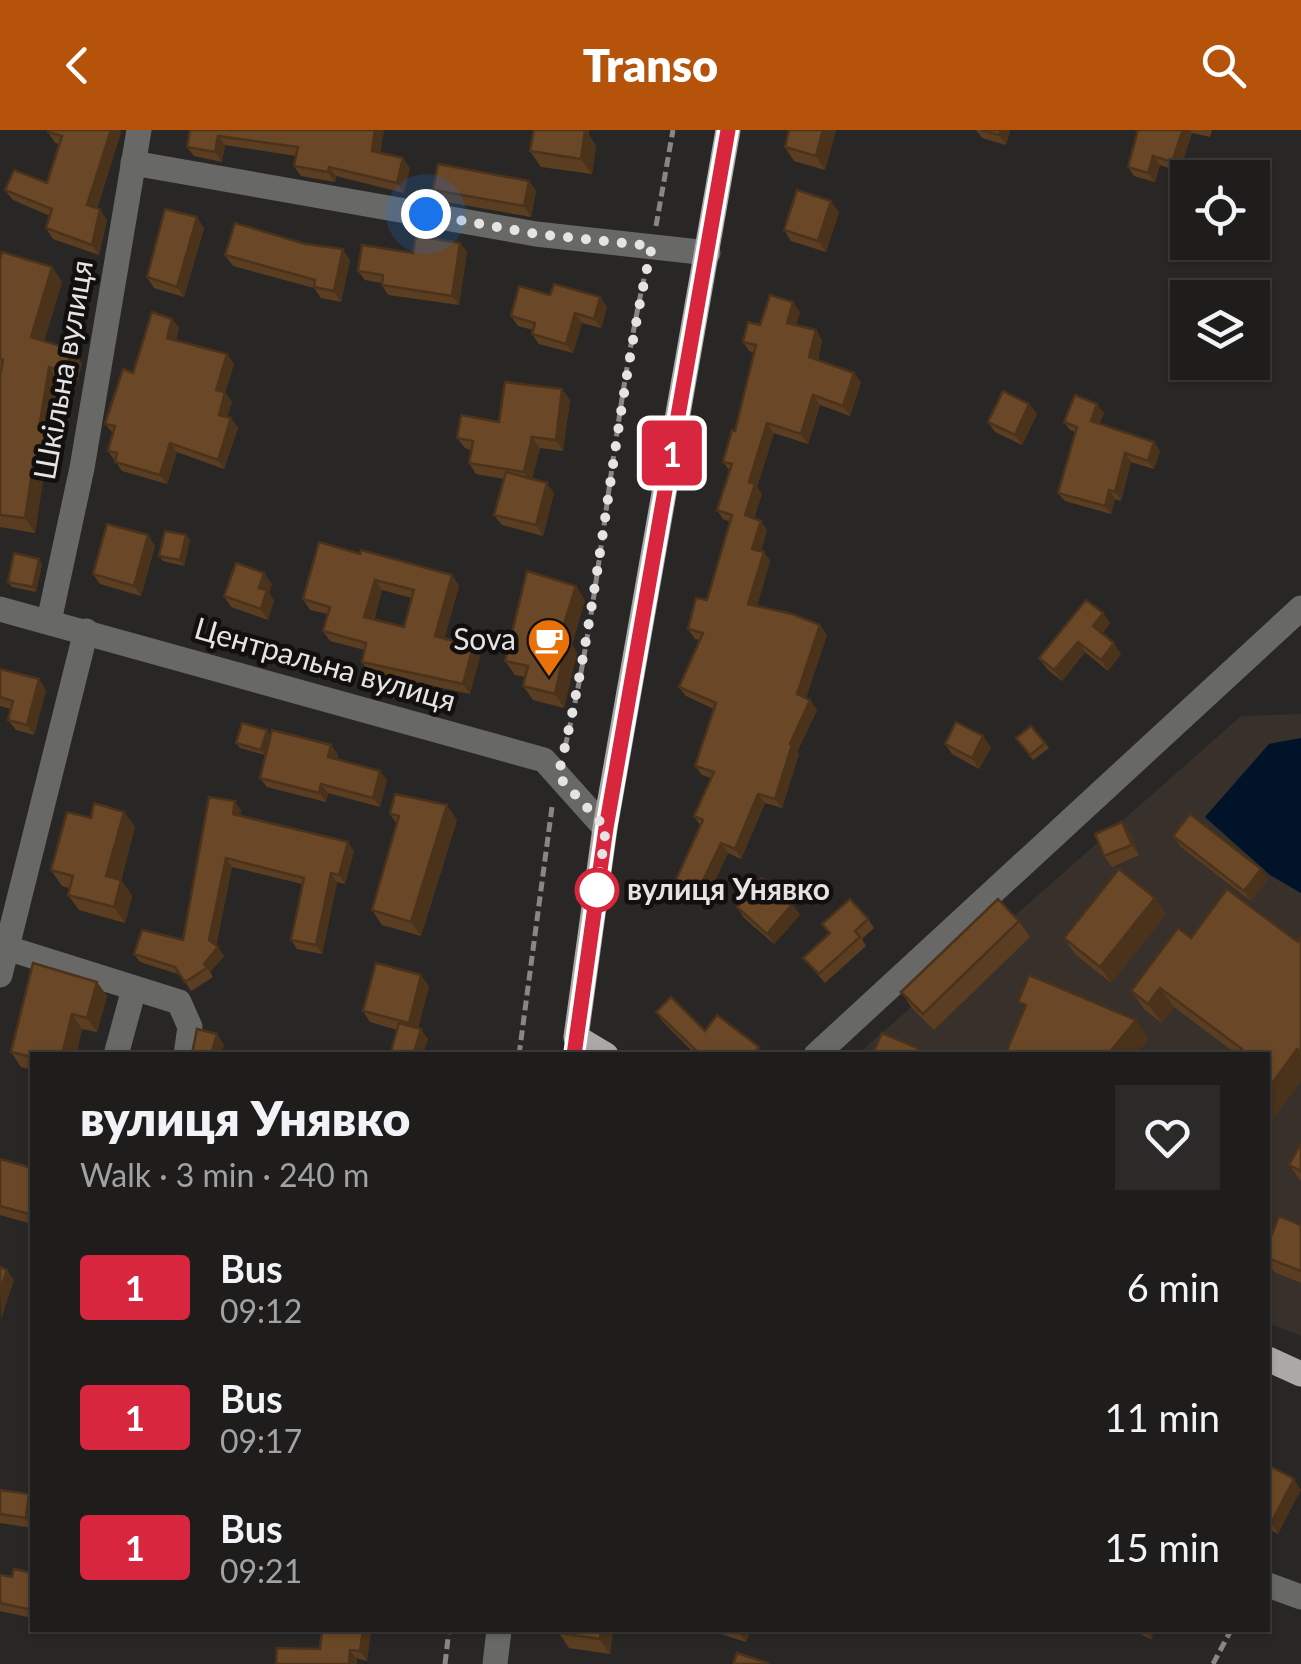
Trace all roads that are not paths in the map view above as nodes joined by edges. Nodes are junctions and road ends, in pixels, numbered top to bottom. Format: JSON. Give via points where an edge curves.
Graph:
{"nodes":[{"id":1,"x":140,"y":130,"type":"edge"},
{"id":2,"x":728,"y":130,"type":"edge"},
{"id":3,"x":134,"y":163,"type":"junction"},
{"id":4,"x":708,"y":253,"type":"junction"},
{"id":5,"x":1301,"y":608,"type":"edge"},
{"id":6,"x":0,"y":610,"type":"edge"},
{"id":7,"x":49,"y":621,"type":"junction"},
{"id":8,"x":86,"y":631,"type":"junction"},
{"id":9,"x":606,"y":828,"type":"junction"},
{"id":10,"x":7,"y":948,"type":"junction"},
{"id":11,"x":0,"y":975,"type":"edge"},
{"id":12,"x":134,"y":989,"type":"junction"},
{"id":13,"x":575,"y":1046,"type":"edge"},
{"id":14,"x":117,"y":1052,"type":"edge"},
{"id":15,"x":186,"y":1052,"type":"edge"},
{"id":16,"x":819,"y":1052,"type":"edge"},
{"id":17,"x":1270,"y":1360,"type":"edge"},
{"id":18,"x":1301,"y":1374,"type":"edge"},
{"id":19,"x":1270,"y":1586,"type":"edge"},
{"id":20,"x":1301,"y":1598,"type":"edge"},
{"id":21,"x":500,"y":1632,"type":"edge"},
{"id":22,"x":495,"y":1664,"type":"edge"}],
"edges":[{"from":1,"to":3,"type":"street","name":"Шкільна вулиця"},
{"from":2,"to":4,"type":"main road"},
{"from":3,"to":4,"type":"street","via":[[536,234]]},
{"from":3,"to":7,"type":"street","name":"Шкільна вулиця"},
{"from":4,"to":9,"type":"main road"},
{"from":5,"to":16,"type":"street"},
{"from":6,"to":7,"type":"street","name":"Центральна вулиця"},
{"from":7,"to":8,"type":"street","name":"Центральна вулиця"},
{"from":8,"to":9,"type":"street","name":"Центральна вулиця","via":[[544,760]]},
{"from":8,"to":10,"type":"street"},
{"from":9,"to":13,"type":"main road"},
{"from":10,"to":11,"type":"street"},
{"from":10,"to":12,"type":"street"},
{"from":12,"to":14,"type":"street"},
{"from":12,"to":15,"type":"street","via":[[179,1002],[190,1028]]},
{"from":17,"to":18,"type":"main road"},
{"from":19,"to":20,"type":"street"},
{"from":21,"to":22,"type":"street"}]}
